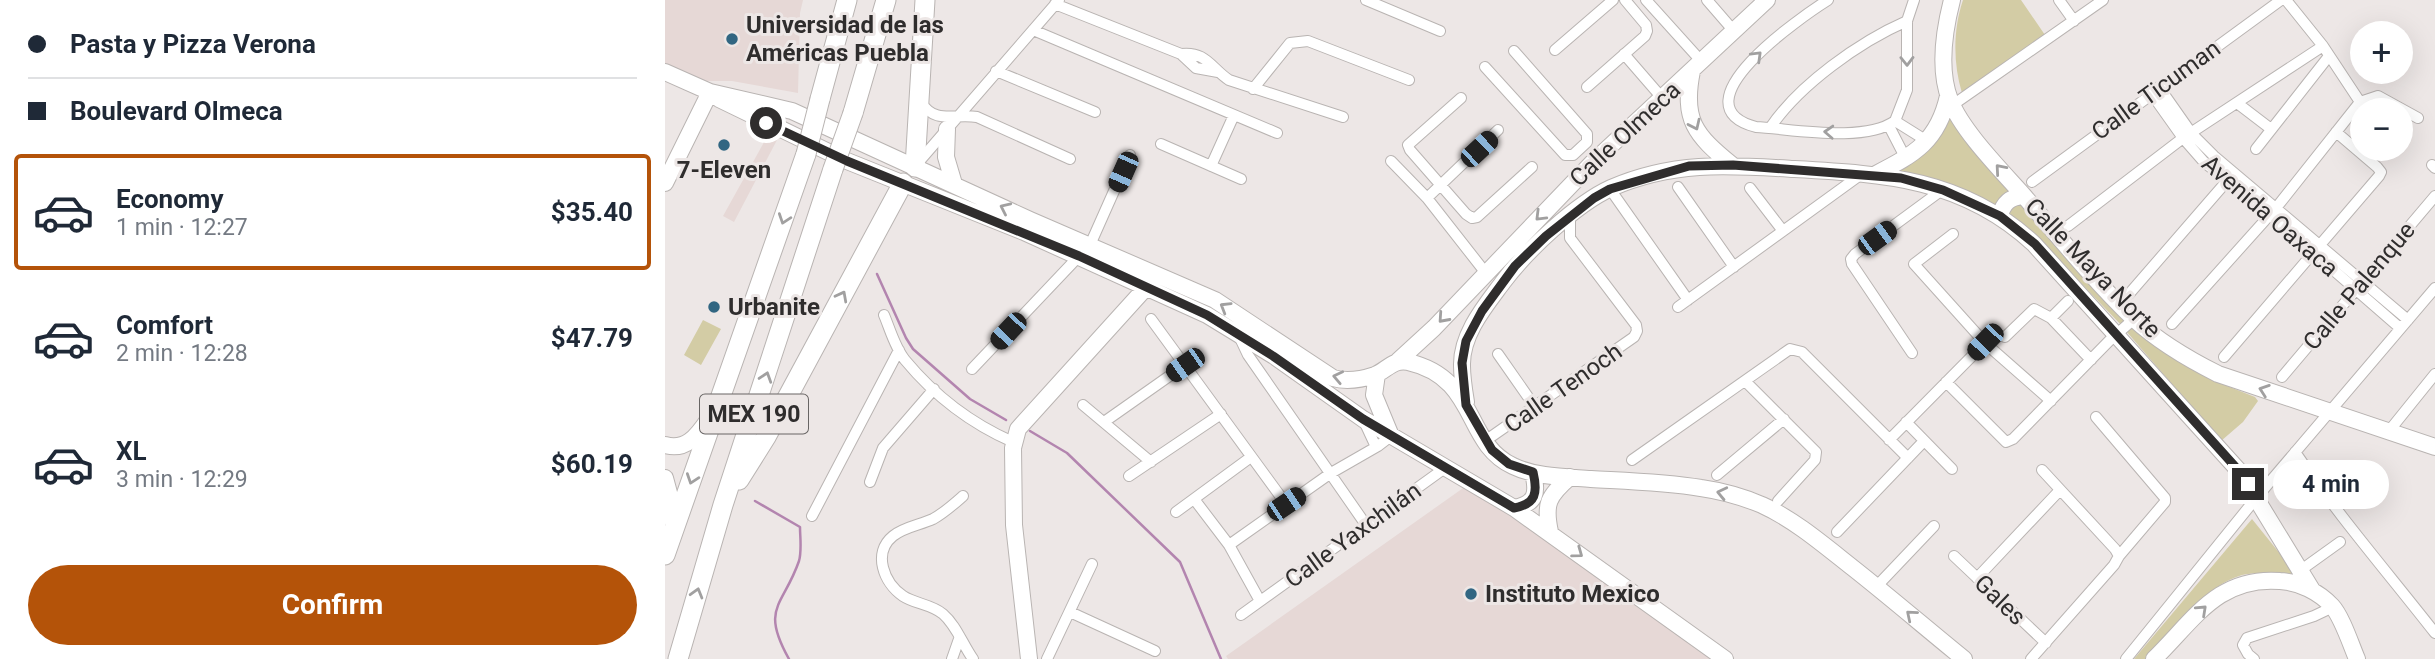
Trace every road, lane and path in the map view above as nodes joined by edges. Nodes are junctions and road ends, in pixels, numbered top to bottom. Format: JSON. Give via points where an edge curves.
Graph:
{"nodes":[{"id":1,"x":847,"y":0,"type":"edge"},
{"id":2,"x":886,"y":0,"type":"edge"},
{"id":3,"x":925,"y":0,"type":"edge"},
{"id":4,"x":1366,"y":0,"type":"edge"},
{"id":5,"x":1613,"y":0,"type":"edge"},
{"id":6,"x":1625,"y":0,"type":"edge"},
{"id":7,"x":1646,"y":0,"type":"edge"},
{"id":8,"x":1707,"y":0,"type":"edge"},
{"id":9,"x":1767,"y":0,"type":"edge"},
{"id":10,"x":1828,"y":0,"type":"edge"},
{"id":11,"x":1914,"y":0,"type":"edge"},
{"id":12,"x":1952,"y":0,"type":"edge"},
{"id":13,"x":2059,"y":0,"type":"edge"},
{"id":14,"x":2103,"y":0,"type":"edge"},
{"id":15,"x":2281,"y":0,"type":"edge"},
{"id":16,"x":2286,"y":0,"type":"edge"},
{"id":17,"x":1057,"y":2,"type":"edge"},
{"id":18,"x":1907,"y":21,"type":"junction"},
{"id":19,"x":2074,"y":21,"type":"junction"},
{"id":20,"x":1033,"y":30,"type":"junction"},
{"id":21,"x":1733,"y":30,"type":"junction"},
{"id":22,"x":1440,"y":31,"type":"dead end"},
{"id":23,"x":1555,"y":50,"type":"dead end"},
{"id":24,"x":1514,"y":51,"type":"dead end"},
{"id":25,"x":2326,"y":51,"type":"junction"},
{"id":26,"x":1624,"y":54,"type":"junction"},
{"id":27,"x":1697,"y":66,"type":"junction"},
{"id":28,"x":1485,"y":67,"type":"dead end"},
{"id":29,"x":996,"y":71,"type":"junction"},
{"id":30,"x":665,"y":72,"type":"edge"},
{"id":31,"x":1409,"y":80,"type":"dead end"},
{"id":32,"x":1587,"y":87,"type":"dead end"},
{"id":33,"x":1253,"y":89,"type":"junction"},
{"id":34,"x":2155,"y":90,"type":"junction"},
{"id":35,"x":711,"y":92,"type":"junction"},
{"id":36,"x":1461,"y":98,"type":"dead end"},
{"id":37,"x":2357,"y":98,"type":"edge"},
{"id":38,"x":919,"y":99,"type":"junction"},
{"id":39,"x":1663,"y":99,"type":"junction"},
{"id":40,"x":2237,"y":103,"type":"junction"},
{"id":41,"x":1948,"y":105,"type":"junction"},
{"id":42,"x":1095,"y":112,"type":"dead end"},
{"id":43,"x":2350,"y":114,"type":"edge"},
{"id":44,"x":1234,"y":115,"type":"junction"},
{"id":45,"x":2413,"y":115,"type":"edge"},
{"id":46,"x":958,"y":116,"type":"junction"},
{"id":47,"x":1343,"y":117,"type":"dead end"},
{"id":48,"x":2419,"y":118,"type":"dead end"},
{"id":49,"x":1892,"y":124,"type":"junction"},
{"id":50,"x":1770,"y":128,"type":"junction"},
{"id":51,"x":947,"y":129,"type":"junction"},
{"id":52,"x":2271,"y":129,"type":"junction"},
{"id":53,"x":1498,"y":130,"type":"dead end"},
{"id":54,"x":2336,"y":132,"type":"junction"},
{"id":55,"x":1277,"y":134,"type":"dead end"},
{"id":56,"x":2188,"y":136,"type":"junction"},
{"id":57,"x":1927,"y":141,"type":"junction"},
{"id":58,"x":1161,"y":144,"type":"dead end"},
{"id":59,"x":1580,"y":148,"type":"junction"},
{"id":60,"x":2256,"y":149,"type":"dead end"},
{"id":61,"x":1130,"y":155,"type":"dead end"},
{"id":62,"x":1070,"y":159,"type":"dead end"},
{"id":63,"x":1906,"y":159,"type":"junction"},
{"id":64,"x":1391,"y":161,"type":"dead end"},
{"id":65,"x":1593,"y":162,"type":"junction"},
{"id":66,"x":1733,"y":165,"type":"junction"},
{"id":67,"x":1211,"y":166,"type":"junction"},
{"id":68,"x":915,"y":167,"type":"junction"},
{"id":69,"x":1532,"y":167,"type":"dead end"},
{"id":70,"x":1870,"y":174,"type":"junction"},
{"id":71,"x":1241,"y":179,"type":"dead end"},
{"id":72,"x":2227,"y":181,"type":"junction"},
{"id":73,"x":665,"y":183,"type":"edge"},
{"id":74,"x":903,"y":183,"type":"junction"},
{"id":75,"x":954,"y":184,"type":"junction"},
{"id":76,"x":1440,"y":185,"type":"junction"},
{"id":77,"x":1678,"y":187,"type":"dead end"},
{"id":78,"x":1751,"y":188,"type":"dead end"},
{"id":79,"x":1610,"y":189,"type":"junction"},
{"id":80,"x":2027,"y":189,"type":"junction"},
{"id":81,"x":1943,"y":190,"type":"junction"},
{"id":82,"x":2435,"y":196,"type":"edge"},
{"id":83,"x":1427,"y":198,"type":"junction"},
{"id":84,"x":2273,"y":211,"type":"junction"},
{"id":85,"x":1570,"y":216,"type":"junction"},
{"id":86,"x":2000,"y":216,"type":"junction"},
{"id":87,"x":1027,"y":226,"type":"junction"},
{"id":88,"x":2061,"y":228,"type":"junction"},
{"id":89,"x":1783,"y":231,"type":"junction"},
{"id":90,"x":1953,"y":234,"type":"dead end"},
{"id":91,"x":2035,"y":244,"type":"junction"},
{"id":92,"x":2316,"y":248,"type":"junction"},
{"id":93,"x":1085,"y":250,"type":"junction"},
{"id":94,"x":1734,"y":267,"type":"junction"},
{"id":95,"x":1485,"y":272,"type":"junction"},
{"id":96,"x":1152,"y":281,"type":"junction"},
{"id":97,"x":2359,"y":286,"type":"junction"},
{"id":98,"x":2435,"y":288,"type":"edge"},
{"id":99,"x":2129,"y":294,"type":"dead end"},
{"id":100,"x":2068,"y":301,"type":"dead end"},
{"id":101,"x":884,"y":315,"type":"dead end"},
{"id":102,"x":2051,"y":318,"type":"junction"},
{"id":103,"x":1151,"y":319,"type":"dead end"},
{"id":104,"x":2134,"y":319,"type":"junction"},
{"id":105,"x":2172,"y":324,"type":"dead end"},
{"id":106,"x":2404,"y":324,"type":"junction"},
{"id":107,"x":1237,"y":333,"type":"junction"},
{"id":108,"x":2117,"y":334,"type":"junction"},
{"id":109,"x":2005,"y":337,"type":"dead end"},
{"id":110,"x":1985,"y":342,"type":"junction"},
{"id":111,"x":899,"y":350,"type":"junction"},
{"id":112,"x":1278,"y":351,"type":"junction"},
{"id":113,"x":1912,"y":353,"type":"dead end"},
{"id":114,"x":1498,"y":354,"type":"dead end"},
{"id":115,"x":2224,"y":356,"type":"dead end"},
{"id":116,"x":2091,"y":360,"type":"junction"},
{"id":117,"x":1398,"y":361,"type":"junction"},
{"id":118,"x":1185,"y":365,"type":"junction"},
{"id":119,"x":972,"y":369,"type":"dead end"},
{"id":120,"x":1377,"y":374,"type":"junction"},
{"id":121,"x":2282,"y":377,"type":"dead end"},
{"id":122,"x":2434,"y":377,"type":"edge"},
{"id":123,"x":1745,"y":381,"type":"junction"},
{"id":124,"x":1946,"y":382,"type":"junction"},
{"id":125,"x":935,"y":389,"type":"junction"},
{"id":126,"x":2051,"y":401,"type":"junction"},
{"id":127,"x":719,"y":403,"type":"junction"},
{"id":128,"x":1083,"y":405,"type":"dead end"},
{"id":129,"x":1466,"y":405,"type":"junction"},
{"id":130,"x":1535,"y":407,"type":"junction"},
{"id":131,"x":2328,"y":412,"type":"junction"},
{"id":132,"x":1221,"y":414,"type":"junction"},
{"id":133,"x":2096,"y":417,"type":"dead end"},
{"id":134,"x":1363,"y":419,"type":"junction"},
{"id":135,"x":1784,"y":419,"type":"junction"},
{"id":136,"x":1104,"y":422,"type":"junction"},
{"id":137,"x":1906,"y":422,"type":"junction"},
{"id":138,"x":2389,"y":431,"type":"junction"},
{"id":139,"x":1391,"y":436,"type":"junction"},
{"id":140,"x":1889,"y":440,"type":"junction"},
{"id":141,"x":1485,"y":441,"type":"junction"},
{"id":142,"x":1924,"y":441,"type":"junction"},
{"id":143,"x":1013,"y":442,"type":"junction"},
{"id":144,"x":665,"y":445,"type":"edge"},
{"id":145,"x":1375,"y":447,"type":"junction"},
{"id":146,"x":2435,"y":447,"type":"edge"},
{"id":147,"x":2295,"y":452,"type":"junction"},
{"id":148,"x":1251,"y":457,"type":"junction"},
{"id":149,"x":1908,"y":458,"type":"junction"},
{"id":150,"x":1632,"y":460,"type":"dead end"},
{"id":151,"x":1151,"y":462,"type":"junction"},
{"id":152,"x":1444,"y":468,"type":"junction"},
{"id":153,"x":1952,"y":469,"type":"dead end"},
{"id":154,"x":2042,"y":470,"type":"dead end"},
{"id":155,"x":1533,"y":472,"type":"junction"},
{"id":156,"x":1331,"y":473,"type":"junction"},
{"id":157,"x":1717,"y":475,"type":"dead end"},
{"id":158,"x":1129,"y":476,"type":"dead end"},
{"id":159,"x":1570,"y":477,"type":"junction"},
{"id":160,"x":665,"y":478,"type":"edge"},
{"id":161,"x":870,"y":482,"type":"dead end"},
{"id":162,"x":2060,"y":490,"type":"junction"},
{"id":163,"x":963,"y":496,"type":"dead end"},
{"id":164,"x":2257,"y":497,"type":"junction"},
{"id":165,"x":1194,"y":499,"type":"junction"},
{"id":166,"x":1778,"y":501,"type":"dead end"},
{"id":167,"x":1286,"y":504,"type":"junction"},
{"id":168,"x":723,"y":505,"type":"junction"},
{"id":169,"x":1514,"y":508,"type":"junction"},
{"id":170,"x":1176,"y":512,"type":"dead end"},
{"id":171,"x":812,"y":516,"type":"dead end"},
{"id":172,"x":1366,"y":525,"type":"junction"},
{"id":173,"x":1934,"y":526,"type":"dead end"},
{"id":174,"x":1550,"y":532,"type":"junction"},
{"id":175,"x":1837,"y":532,"type":"dead end"},
{"id":176,"x":673,"y":533,"type":"junction"},
{"id":177,"x":2340,"y":542,"type":"dead end"},
{"id":178,"x":1229,"y":545,"type":"junction"},
{"id":179,"x":665,"y":555,"type":"edge"},
{"id":180,"x":1954,"y":556,"type":"dead end"},
{"id":181,"x":2119,"y":556,"type":"junction"},
{"id":182,"x":1092,"y":564,"type":"dead end"},
{"id":183,"x":2301,"y":570,"type":"junction"},
{"id":184,"x":1977,"y":578,"type":"junction"},
{"id":185,"x":1877,"y":587,"type":"junction"},
{"id":186,"x":2312,"y":590,"type":"junction"},
{"id":187,"x":1260,"y":601,"type":"junction"},
{"id":188,"x":2333,"y":607,"type":"junction"},
{"id":189,"x":1070,"y":612,"type":"junction"},
{"id":190,"x":1241,"y":615,"type":"dead end"},
{"id":191,"x":2435,"y":633,"type":"edge"},
{"id":192,"x":959,"y":639,"type":"junction"},
{"id":193,"x":2046,"y":643,"type":"junction"},
{"id":194,"x":1155,"y":651,"type":"dead end"},
{"id":195,"x":678,"y":659,"type":"edge"},
{"id":196,"x":952,"y":659,"type":"edge"},
{"id":197,"x":973,"y":659,"type":"edge"},
{"id":198,"x":1030,"y":659,"type":"edge"},
{"id":199,"x":1047,"y":659,"type":"edge"},
{"id":200,"x":1725,"y":659,"type":"edge"},
{"id":201,"x":1964,"y":659,"type":"edge"},
{"id":202,"x":2031,"y":659,"type":"edge"},
{"id":203,"x":2126,"y":659,"type":"edge"},
{"id":204,"x":2154,"y":659,"type":"edge"},
{"id":205,"x":2254,"y":659,"type":"edge"},
{"id":206,"x":2357,"y":659,"type":"edge"}],
"edges":[{"from":1,"to":127,"type":"highway","number":"MEX 190","one_way":true,"bridge":true,"via":[[806,154]]},
{"from":168,"to":2,"type":"highway","number":"MEX 190","one_way":true,"bridge":true},
{"from":3,"to":38,"type":"highway"},
{"from":4,"to":22,"type":"street"},
{"from":5,"to":23,"type":"street"},
{"from":6,"to":26,"type":"street","via":[[1647,31]]},
{"from":7,"to":27,"type":"street"},
{"from":8,"to":21,"type":"street"},
{"from":9,"to":21,"type":"street","name":"Calle Olmeca"},
{"from":50,"to":10,"type":"street","one_way":true,"via":[[1737,119],[1728,103],[1731,89],[1740,72],[1773,40]]},
{"from":11,"to":18,"type":"street"},
{"from":12,"to":41,"type":"street","via":[[1944,50]]},
{"from":13,"to":19,"type":"street"},
{"from":14,"to":19,"type":"street"},
{"from":15,"to":34,"type":"street","name":"Calle Ticuman"},
{"from":16,"to":25,"type":"street"},
{"from":17,"to":20,"type":"street"},
{"from":17,"to":33,"type":"street","via":[[1181,54],[1201,55],[1229,80]]},
{"from":18,"to":49,"type":"street","one_way":true,"via":[[1907,90]]},
{"from":18,"to":50,"type":"street","via":[[1829,69],[1781,112]]},
{"from":19,"to":41,"type":"street"},
{"from":20,"to":29,"type":"street"},
{"from":20,"to":44,"type":"street"},
{"from":21,"to":27,"type":"street","name":"Calle Olmeca"},
{"from":24,"to":59,"type":"street","via":[[1587,134],[1587,142]]},
{"from":25,"to":37,"type":"street"},
{"from":25,"to":40,"type":"street"},
{"from":25,"to":52,"type":"street"},
{"from":26,"to":32,"type":"street"},
{"from":26,"to":39,"type":"street"},
{"from":27,"to":39,"type":"street","name":"Calle Olmeca"},
{"from":27,"to":66,"type":"street","one_way":true,"via":[[1688,97],[1691,121],[1702,139]]},
{"from":28,"to":59,"type":"street","via":[[1565,155]]},
{"from":29,"to":42,"type":"street"},
{"from":29,"to":46,"type":"street"},
{"from":30,"to":35,"type":"street"},
{"from":31,"to":33,"type":"street","via":[[1299,40],[1290,43]]},
{"from":33,"to":47,"type":"street"},
{"from":34,"to":56,"type":"street","name":"Avenida Oaxaca"},
{"from":34,"to":80,"type":"street","name":"Calle Ticuman"},
{"from":35,"to":68,"type":"street","via":[[792,111]]},
{"from":35,"to":73,"type":"street"},
{"from":35,"to":74,"type":"street","via":[[745,114]]},
{"from":36,"to":76,"type":"street","via":[[1408,145]]},
{"from":38,"to":46,"type":"street","via":[[932,114]]},
{"from":38,"to":68,"type":"highway"},
{"from":39,"to":65,"type":"street","name":"Calle Olmeca"},
{"from":40,"to":52,"type":"street"},
{"from":40,"to":56,"type":"street"},
{"from":41,"to":57,"type":"street"},
{"from":80,"to":41,"type":"street","name":"Calle Maya Norte","one_way":true,"via":[[1984,150]]},
{"from":43,"to":54,"type":"street"},
{"from":44,"to":55,"type":"street"},
{"from":44,"to":67,"type":"street"},
{"from":45,"to":48,"type":"street"},
{"from":46,"to":51,"type":"street"},
{"from":46,"to":62,"type":"street","via":[[977,117]]},
{"from":49,"to":50,"type":"street","one_way":true,"via":[[1840,133]]},
{"from":49,"to":57,"type":"street"},
{"from":49,"to":63,"type":"street"},
{"from":51,"to":68,"type":"street"},
{"from":51,"to":75,"type":"street","via":[[946,157]]},
{"from":52,"to":60,"type":"street"},
{"from":53,"to":76,"type":"street"},
{"from":54,"to":84,"type":"street"},
{"from":54,"to":92,"type":"street","via":[[2381,172]]},
{"from":56,"to":72,"type":"street","name":"Avenida Oaxaca","via":[[2204,162]]},
{"from":56,"to":84,"type":"street","name":"Avenida Oaxaca"},
{"from":56,"to":88,"type":"street"},
{"from":57,"to":63,"type":"street"},
{"from":58,"to":67,"type":"street"},
{"from":59,"to":65,"type":"street"},
{"from":61,"to":93,"type":"street"},
{"from":63,"to":70,"type":"street"},
{"from":64,"to":83,"type":"street"},
{"from":65,"to":95,"type":"street","name":"Calle Olmeca","one_way":true},
{"from":66,"to":70,"type":"street"},
{"from":66,"to":79,"type":"street","via":[[1689,166]]},
{"from":67,"to":71,"type":"street"},
{"from":68,"to":74,"type":"street"},
{"from":68,"to":75,"type":"street"},
{"from":69,"to":76,"type":"street","via":[[1472,218]]},
{"from":70,"to":81,"type":"street"},
{"from":70,"to":89,"type":"street"},
{"from":72,"to":84,"type":"street","name":"Avenida Oaxaca"},
{"from":72,"to":99,"type":"street"},
{"from":74,"to":87,"type":"street"},
{"from":168,"to":74,"type":"highway","one_way":true,"via":[[766,437]]},
{"from":87,"to":75,"type":"street","one_way":true},
{"from":76,"to":83,"type":"street"},
{"from":77,"to":94,"type":"street"},
{"from":78,"to":89,"type":"street"},
{"from":79,"to":85,"type":"street"},
{"from":79,"to":94,"type":"street","via":[[1683,303]]},
{"from":80,"to":86,"type":"street","via":[[2010,199]]},
{"from":80,"to":88,"type":"street","name":"Calle Maya Norte"},
{"from":81,"to":86,"type":"street"},
{"from":81,"to":113,"type":"street","via":[[1851,259]]},
{"from":82,"to":97,"type":"street","name":"Calle Palenque"},
{"from":83,"to":95,"type":"street"},
{"from":84,"to":92,"type":"street","name":"Avenida Oaxaca"},
{"from":84,"to":105,"type":"street"},
{"from":85,"to":129,"type":"street","via":[[1515,266],[1482,311],[1466,341],[1462,363]]},
{"from":85,"to":130,"type":"street","name":"Calle Tenoch","via":[[1570,238],[1637,331]]},
{"from":86,"to":91,"type":"street"},
{"from":87,"to":93,"type":"street"},
{"from":88,"to":91,"type":"street"},
{"from":88,"to":104,"type":"street","name":"Calle Maya Norte"},
{"from":89,"to":94,"type":"street"},
{"from":90,"to":110,"type":"street","via":[[1915,264]]},
{"from":91,"to":108,"type":"street"},
{"from":92,"to":97,"type":"street","name":"Avenida Oaxaca"},
{"from":92,"to":115,"type":"street"},
{"from":93,"to":96,"type":"street"},
{"from":93,"to":119,"type":"street"},
{"from":95,"to":117,"type":"street","name":"Calle Olmeca","one_way":true},
{"from":96,"to":107,"type":"street"},
{"from":112,"to":96,"type":"street","one_way":true,"via":[[1215,300]]},
{"from":96,"to":143,"type":"street","via":[[1024,420]]},
{"from":97,"to":106,"type":"street","name":"Avenida Oaxaca"},
{"from":97,"to":121,"type":"street","name":"Calle Palenque"},
{"from":98,"to":106,"type":"street"},
{"from":100,"to":102,"type":"street"},
{"from":101,"to":111,"type":"street"},
{"from":102,"to":109,"type":"street","via":[[2033,309]]},
{"from":102,"to":116,"type":"street"},
{"from":103,"to":118,"type":"street"},
{"from":104,"to":108,"type":"street"},
{"from":131,"to":104,"type":"street","name":"Calle Maya Norte","one_way":true,"via":[[2218,374],[2188,359]]},
{"from":106,"to":131,"type":"street"},
{"from":107,"to":112,"type":"street"},
{"from":107,"to":156,"type":"street"},
{"from":108,"to":116,"type":"street"},
{"from":108,"to":164,"type":"street"},
{"from":110,"to":124,"type":"street"},
{"from":110,"to":126,"type":"street"},
{"from":111,"to":125,"type":"street"},
{"from":111,"to":171,"type":"street"},
{"from":120,"to":112,"type":"street","one_way":true,"via":[[1333,378]]},
{"from":112,"to":134,"type":"street"},
{"from":114,"to":130,"type":"street"},
{"from":116,"to":126,"type":"street"},
{"from":117,"to":120,"type":"street","name":"Calle Olmeca"},
{"from":117,"to":129,"type":"street","via":[[1442,376]]},
{"from":118,"to":132,"type":"street"},
{"from":118,"to":136,"type":"street"},
{"from":120,"to":139,"type":"street","via":[[1374,395]]},
{"from":122,"to":138,"type":"street"},
{"from":123,"to":135,"type":"street"},
{"from":123,"to":140,"type":"street","via":[[1795,349]]},
{"from":123,"to":150,"type":"street"},
{"from":124,"to":126,"type":"street","via":[[2006,442]]},
{"from":124,"to":137,"type":"street"},
{"from":125,"to":143,"type":"street","via":[[980,427]]},
{"from":125,"to":161,"type":"street","via":[[883,448]]},
{"from":127,"to":144,"type":"street","via":[[695,438],[678,447]]},
{"from":127,"to":176,"type":"highway","number":"MEX 190","one_way":true},
{"from":128,"to":136,"type":"street"},
{"from":129,"to":141,"type":"street"},
{"from":130,"to":141,"type":"street","name":"Calle Tenoch"},
{"from":131,"to":138,"type":"street","name":"Calle Maya Norte"},
{"from":131,"to":147,"type":"street"},
{"from":132,"to":148,"type":"street"},
{"from":132,"to":151,"type":"street"},
{"from":133,"to":181,"type":"street","via":[[2165,498],[2164,506]]},
{"from":134,"to":139,"type":"street"},
{"from":134,"to":145,"type":"street"},
{"from":135,"to":157,"type":"street"},
{"from":135,"to":166,"type":"street","via":[[1817,456]]},
{"from":136,"to":151,"type":"street"},
{"from":137,"to":140,"type":"street"},
{"from":137,"to":142,"type":"street"},
{"from":138,"to":146,"type":"street","name":"Calle Maya Norte"},
{"from":139,"to":145,"type":"street"},
{"from":139,"to":152,"type":"street"},
{"from":140,"to":149,"type":"street"},
{"from":141,"to":155,"type":"street","via":[[1505,461]]},
{"from":142,"to":149,"type":"street"},
{"from":142,"to":153,"type":"street"},
{"from":143,"to":198,"type":"street","via":[[1014,525]]},
{"from":145,"to":156,"type":"street"},
{"from":147,"to":164,"type":"street"},
{"from":147,"to":191,"type":"street"},
{"from":148,"to":165,"type":"street"},
{"from":148,"to":167,"type":"street"},
{"from":149,"to":175,"type":"street"},
{"from":151,"to":158,"type":"street"},
{"from":152,"to":169,"type":"street"},
{"from":152,"to":172,"type":"street","name":"Calle Yaxchilán"},
{"from":154,"to":162,"type":"street"},
{"from":155,"to":159,"type":"street"},
{"from":155,"to":169,"type":"street","via":[[1534,497],[1526,506]]},
{"from":156,"to":167,"type":"street"},
{"from":156,"to":172,"type":"street"},
{"from":159,"to":174,"type":"street","via":[[1548,503]]},
{"from":185,"to":159,"type":"street","one_way":true,"via":[[1827,547],[1763,506],[1702,488]]},
{"from":160,"to":176,"type":"street","via":[[673,504]]},
{"from":162,"to":181,"type":"street"},
{"from":162,"to":184,"type":"street"},
{"from":163,"to":192,"type":"street","via":[[933,519],[892,536],[881,566],[904,596],[943,614]]},
{"from":164,"to":183,"type":"street"},
{"from":164,"to":203,"type":"street"},
{"from":165,"to":170,"type":"street"},
{"from":165,"to":178,"type":"street"},
{"from":167,"to":178,"type":"street"},
{"from":195,"to":168,"type":"highway","number":"MEX 190","one_way":true},
{"from":169,"to":174,"type":"street"},
{"from":172,"to":187,"type":"street","name":"Calle Yaxchilán"},
{"from":173,"to":185,"type":"street"},
{"from":174,"to":200,"type":"street","one_way":true},
{"from":176,"to":179,"type":"highway","number":"MEX 190"},
{"from":177,"to":183,"type":"street"},
{"from":178,"to":187,"type":"street"},
{"from":180,"to":184,"type":"street","name":"Gales"},
{"from":181,"to":193,"type":"street"},
{"from":182,"to":189,"type":"street"},
{"from":183,"to":186,"type":"street"},
{"from":184,"to":193,"type":"street","name":"Gales"},
{"from":201,"to":185,"type":"street","one_way":true},
{"from":186,"to":188,"type":"street"},
{"from":204,"to":186,"type":"street","one_way":true,"via":[[2219,595],[2243,583],[2289,581]]},
{"from":187,"to":190,"type":"street","name":"Calle Yaxchilán"},
{"from":188,"to":205,"type":"street","via":[[2247,638],[2243,645]]},
{"from":188,"to":206,"type":"street"},
{"from":189,"to":194,"type":"street"},
{"from":189,"to":199,"type":"street"},
{"from":192,"to":196,"type":"street"},
{"from":192,"to":197,"type":"street"},
{"from":193,"to":202,"type":"street"}]}
